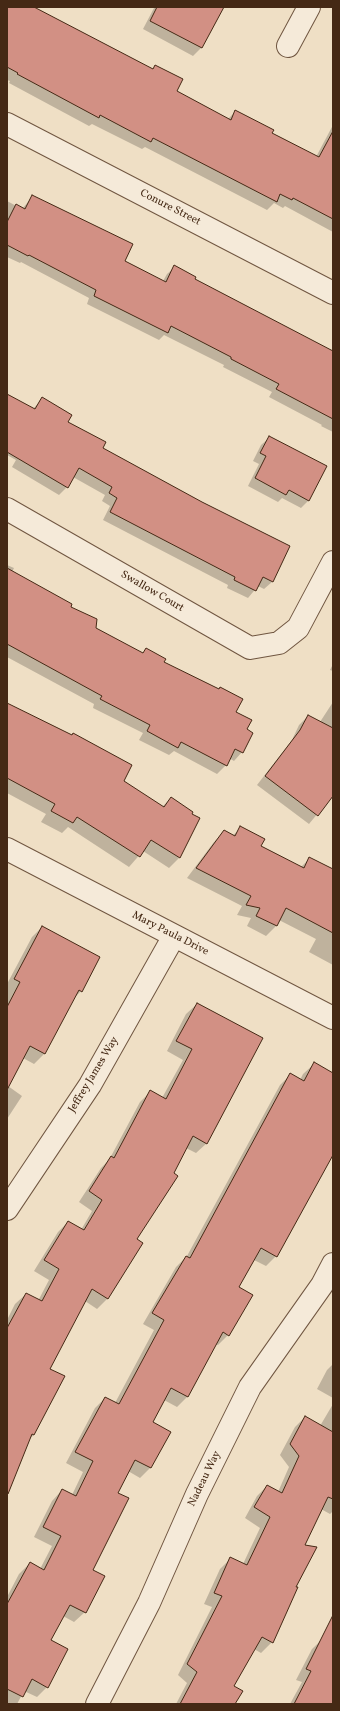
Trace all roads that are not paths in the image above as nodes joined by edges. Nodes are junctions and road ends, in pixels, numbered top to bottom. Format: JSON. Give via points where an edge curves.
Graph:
{"nodes":[{"id":1,"x":309,"y":7,"type":"edge"},
{"id":2,"x":288,"y":46,"type":"dead end"},
{"id":3,"x":7,"y":124,"type":"edge"},
{"id":4,"x":333,"y":293,"type":"edge"},
{"id":5,"x":7,"y":509,"type":"edge"},
{"id":6,"x":333,"y":562,"type":"edge"},
{"id":7,"x":7,"y":849,"type":"edge"},
{"id":8,"x":174,"y":936,"type":"junction"},
{"id":9,"x":333,"y":1018,"type":"edge"},
{"id":10,"x":7,"y":1209,"type":"edge"},
{"id":11,"x":333,"y":1264,"type":"edge"},
{"id":12,"x":97,"y":1704,"type":"edge"}],
"edges":[{"from":1,"to":2,"type":"street"},
{"from":3,"to":4,"type":"street","name":"Conure Street"},
{"from":5,"to":6,"type":"street","name":"Swallow Court","via":[[250,648],[279,643],[298,628]]},
{"from":7,"to":8,"type":"street","name":"Mary Paula Drive"},
{"from":8,"to":9,"type":"street","name":"Mary Paula Drive"},
{"from":8,"to":10,"type":"street","name":"Jeffrey James Way","via":[[90,1085]]},
{"from":11,"to":12,"type":"street","name":"Nadeau Way","via":[[322,1285],[250,1387],[197,1494],[149,1604]]}]}
